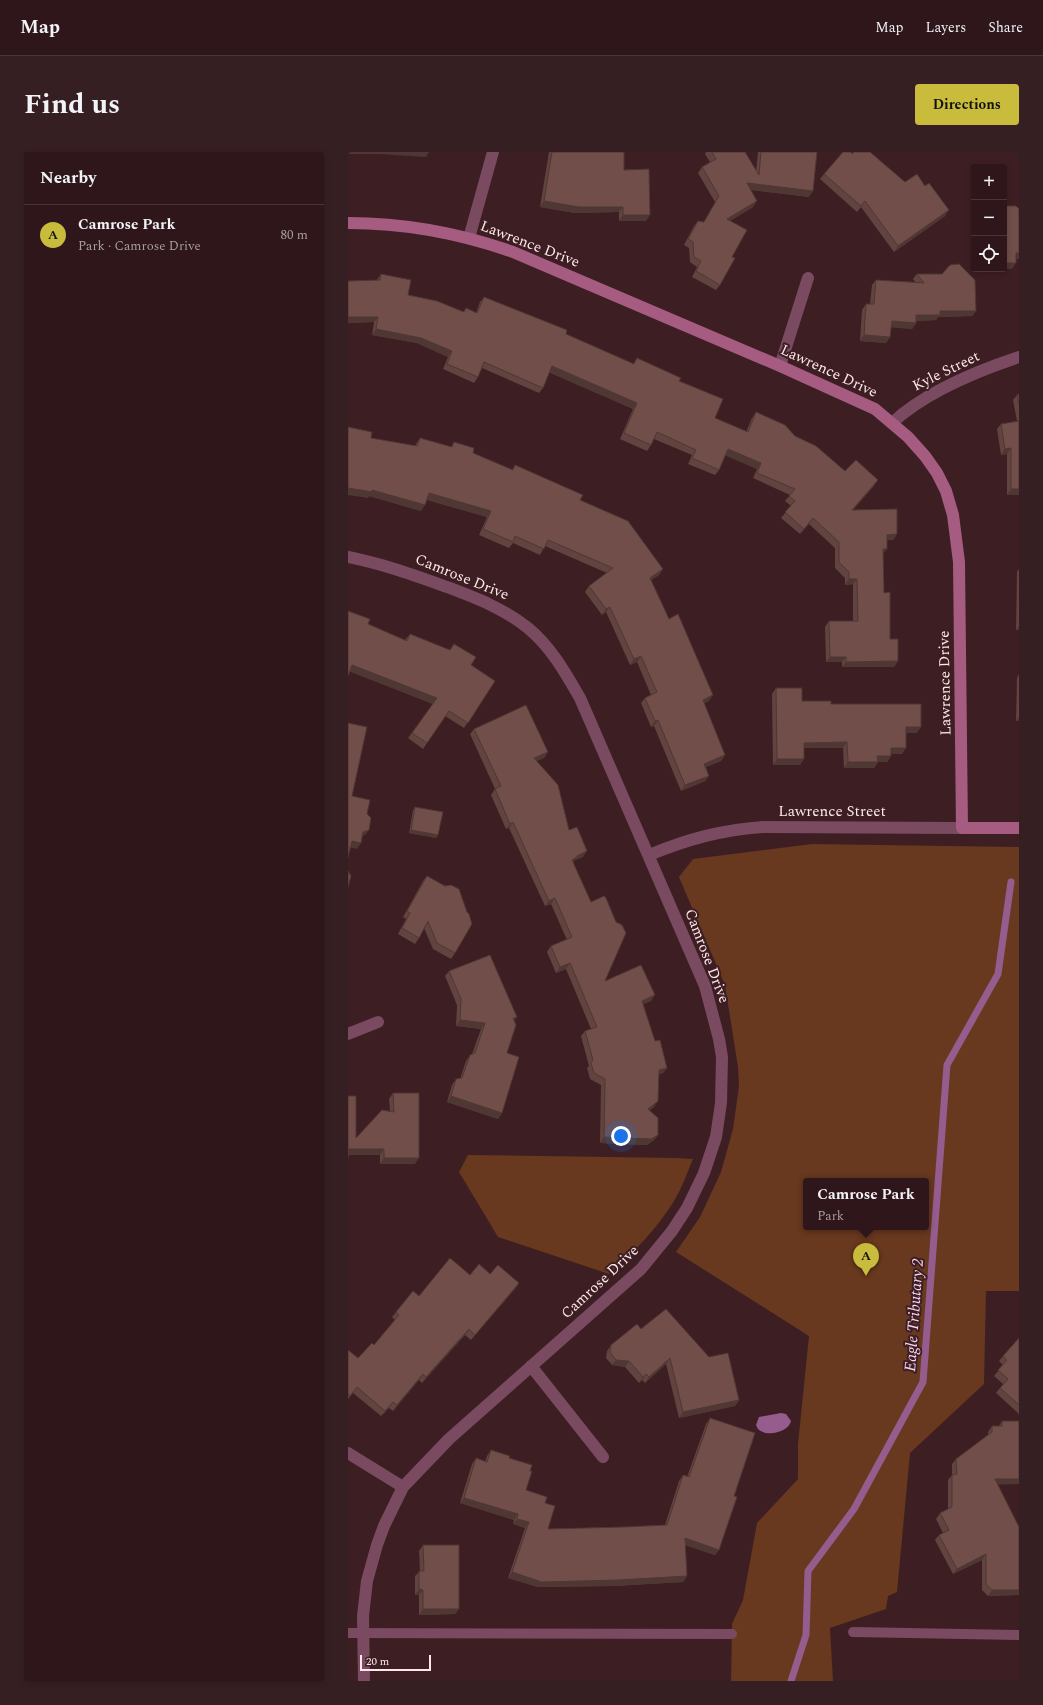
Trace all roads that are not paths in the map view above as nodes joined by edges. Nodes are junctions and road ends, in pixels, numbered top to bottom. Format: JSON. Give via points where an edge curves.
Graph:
{"nodes":[{"id":1,"x":493,"y":152,"type":"edge"},
{"id":2,"x":348,"y":223,"type":"edge"},
{"id":3,"x":469,"y":238,"type":"junction"},
{"id":4,"x":808,"y":278,"type":"dead end"},
{"id":5,"x":1019,"y":357,"type":"edge"},
{"id":6,"x":780,"y":366,"type":"junction"},
{"id":7,"x":892,"y":423,"type":"junction"},
{"id":8,"x":348,"y":557,"type":"edge"},
{"id":9,"x":962,"y":828,"type":"junction"},
{"id":10,"x":1019,"y":828,"type":"edge"},
{"id":11,"x":649,"y":855,"type":"junction"},
{"id":12,"x":378,"y":1022,"type":"dead end"},
{"id":13,"x":348,"y":1034,"type":"edge"},
{"id":14,"x":530,"y":1366,"type":"junction"},
{"id":15,"x":348,"y":1453,"type":"edge"},
{"id":16,"x":603,"y":1457,"type":"dead end"},
{"id":17,"x":403,"y":1487,"type":"junction"},
{"id":18,"x":364,"y":1632,"type":"junction"},
{"id":19,"x":854,"y":1632,"type":"dead end"},
{"id":20,"x":348,"y":1633,"type":"edge"},
{"id":21,"x":732,"y":1634,"type":"dead end"},
{"id":22,"x":1019,"y":1635,"type":"edge"},
{"id":23,"x":364,"y":1681,"type":"edge"}],
"edges":[{"from":1,"to":3,"type":"street"},
{"from":2,"to":3,"type":"street","name":"Lawrence Drive","via":[[404,226]]},
{"from":3,"to":6,"type":"street","name":"Lawrence Drive","via":[[513,252]]},
{"from":4,"to":6,"type":"street"},
{"from":5,"to":7,"type":"street","name":"Kyle Street","via":[[966,378],[913,405]]},
{"from":6,"to":7,"type":"street","name":"Lawrence Drive","via":[[875,410]]},
{"from":7,"to":9,"type":"street","name":"Lawrence Drive","via":[[925,456],[937,473],[946,491],[957,538]]},
{"from":8,"to":11,"type":"street","name":"Camrose Drive","via":[[395,568],[491,604],[528,628],[543,642],[556,658],[580,698]]},
{"from":9,"to":10,"type":"street","name":"Lawrence Street"},
{"from":9,"to":11,"type":"street","name":"Lawrence Street","via":[[734,829],[696,837]]},
{"from":11,"to":14,"type":"street","name":"Camrose Drive","via":[[705,986],[719,1039],[722,1079],[716,1137],[704,1172],[686,1208],[652,1257]]},
{"from":12,"to":13,"type":"street"},
{"from":14,"to":16,"type":"street"},
{"from":14,"to":17,"type":"street","name":"Camrose Drive","via":[[449,1438]]},
{"from":15,"to":17,"type":"street"},
{"from":17,"to":18,"type":"street","name":"Camrose Drive","via":[[384,1526],[370,1566],[364,1597]]},
{"from":18,"to":20,"type":"lane"},
{"from":18,"to":21,"type":"lane"},
{"from":18,"to":23,"type":"street","name":"Camrose Drive"},
{"from":19,"to":22,"type":"lane"}]}
